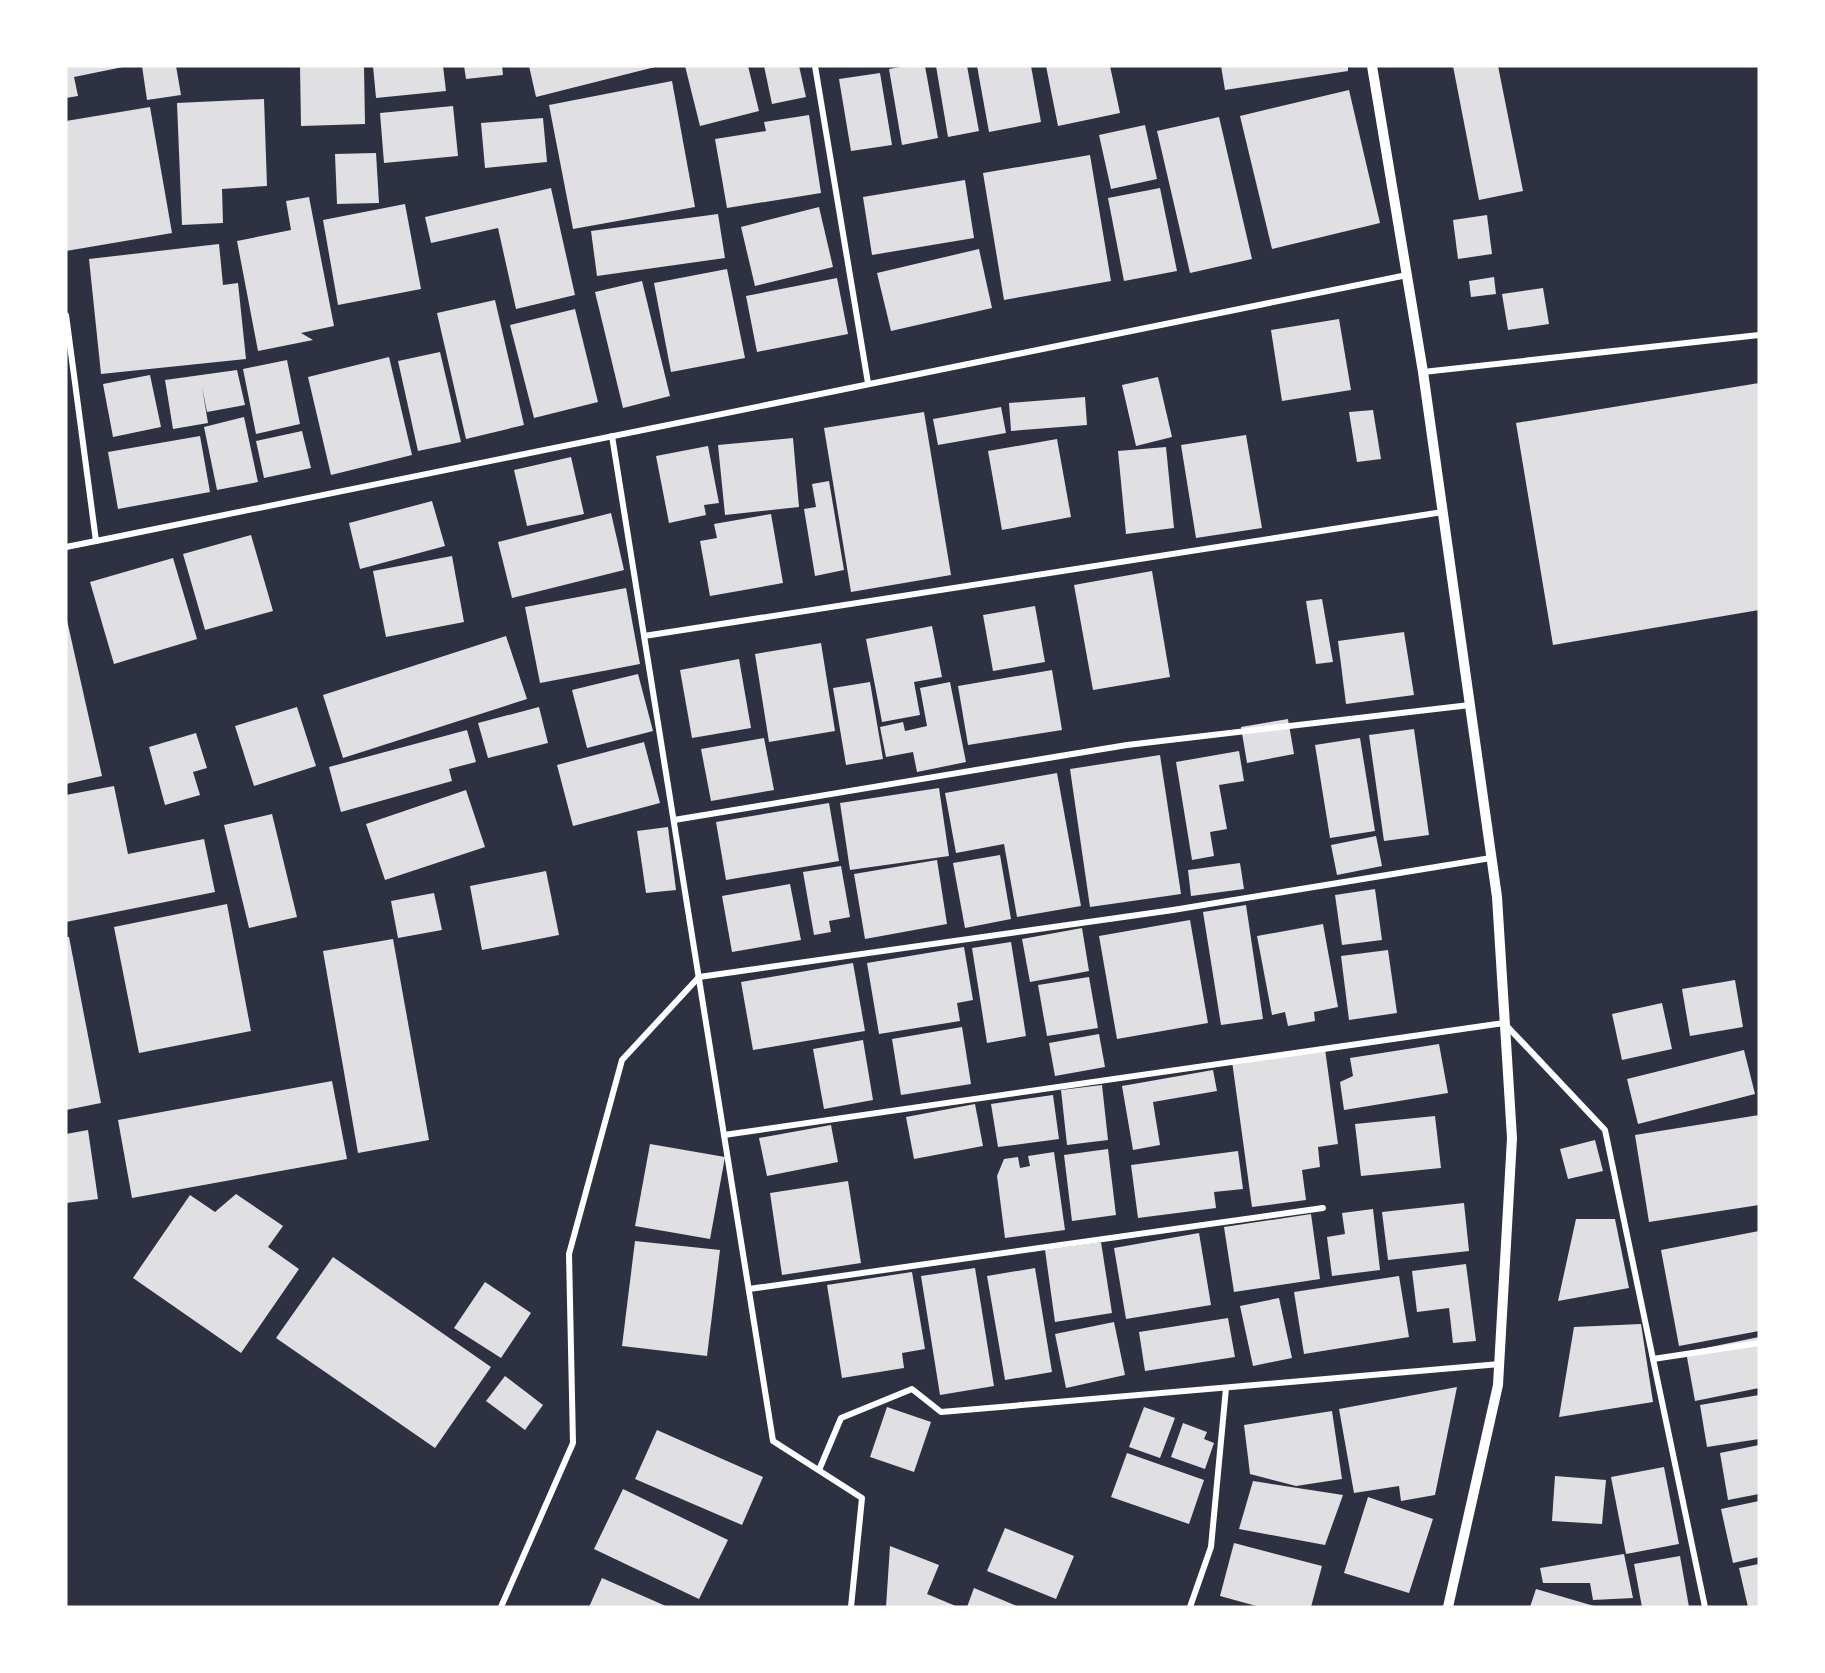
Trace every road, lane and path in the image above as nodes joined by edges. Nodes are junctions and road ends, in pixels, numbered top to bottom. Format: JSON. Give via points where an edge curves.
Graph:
{"nodes":[{"id":1,"x":815,"y":66,"type":"edge"},
{"id":2,"x":1372,"y":66,"type":"edge"},
{"id":3,"x":1407,"y":275,"type":"junction"},
{"id":4,"x":66,"y":315,"type":"edge"},
{"id":5,"x":1759,"y":335,"type":"edge"},
{"id":6,"x":1423,"y":372,"type":"junction"},
{"id":7,"x":868,"y":384,"type":"junction"},
{"id":8,"x":612,"y":436,"type":"junction"},
{"id":9,"x":1444,"y":512,"type":"junction"},
{"id":10,"x":96,"y":540,"type":"junction"},
{"id":11,"x":66,"y":547,"type":"edge"},
{"id":12,"x":644,"y":636,"type":"junction"},
{"id":13,"x":1470,"y":705,"type":"junction"},
{"id":14,"x":674,"y":820,"type":"junction"},
{"id":15,"x":1491,"y":858,"type":"junction"},
{"id":16,"x":699,"y":977,"type":"junction"},
{"id":17,"x":1504,"y":1023,"type":"junction"},
{"id":18,"x":724,"y":1135,"type":"junction"},
{"id":19,"x":1323,"y":1208,"type":"dead end"},
{"id":20,"x":748,"y":1289,"type":"junction"},
{"id":21,"x":1759,"y":1343,"type":"edge"},
{"id":22,"x":1653,"y":1359,"type":"junction"},
{"id":23,"x":1500,"y":1364,"type":"junction"},
{"id":24,"x":1226,"y":1388,"type":"junction"},
{"id":25,"x":819,"y":1470,"type":"junction"},
{"id":26,"x":501,"y":1607,"type":"edge"},
{"id":27,"x":851,"y":1607,"type":"edge"},
{"id":28,"x":1190,"y":1607,"type":"edge"},
{"id":29,"x":1448,"y":1607,"type":"edge"},
{"id":30,"x":1704,"y":1607,"type":"edge"}],
"edges":[{"from":1,"to":7,"type":"street"},
{"from":2,"to":3,"type":"street"},
{"from":3,"to":6,"type":"street"},
{"from":3,"to":7,"type":"street"},
{"from":4,"to":10,"type":"street"},
{"from":5,"to":6,"type":"street"},
{"from":6,"to":9,"type":"street"},
{"from":7,"to":8,"type":"street"},
{"from":8,"to":10,"type":"street"},
{"from":8,"to":12,"type":"street"},
{"from":9,"to":12,"type":"street"},
{"from":9,"to":13,"type":"street"},
{"from":10,"to":11,"type":"street"},
{"from":12,"to":14,"type":"street"},
{"from":13,"to":14,"type":"street","via":[[1127,745]]},
{"from":13,"to":15,"type":"street"},
{"from":14,"to":16,"type":"street"},
{"from":15,"to":16,"type":"street","via":[[1173,910]]},
{"from":15,"to":17,"type":"street"},
{"from":16,"to":18,"type":"street"},
{"from":16,"to":26,"type":"street","via":[[622,1060],[569,1254],[573,1443]]},
{"from":17,"to":18,"type":"street"},
{"from":17,"to":22,"type":"street","via":[[1605,1130]]},
{"from":17,"to":23,"type":"street","via":[[1512,1138]]},
{"from":18,"to":20,"type":"street"},
{"from":19,"to":20,"type":"street"},
{"from":20,"to":25,"type":"street","via":[[773,1441]]},
{"from":21,"to":22,"type":"street"},
{"from":22,"to":30,"type":"street"},
{"from":23,"to":24,"type":"street"},
{"from":23,"to":29,"type":"street"},
{"from":24,"to":25,"type":"street","via":[[941,1412],[912,1389],[841,1418]]},
{"from":24,"to":28,"type":"street","via":[[1211,1547]]},
{"from":25,"to":27,"type":"street","via":[[862,1498]]}]}
